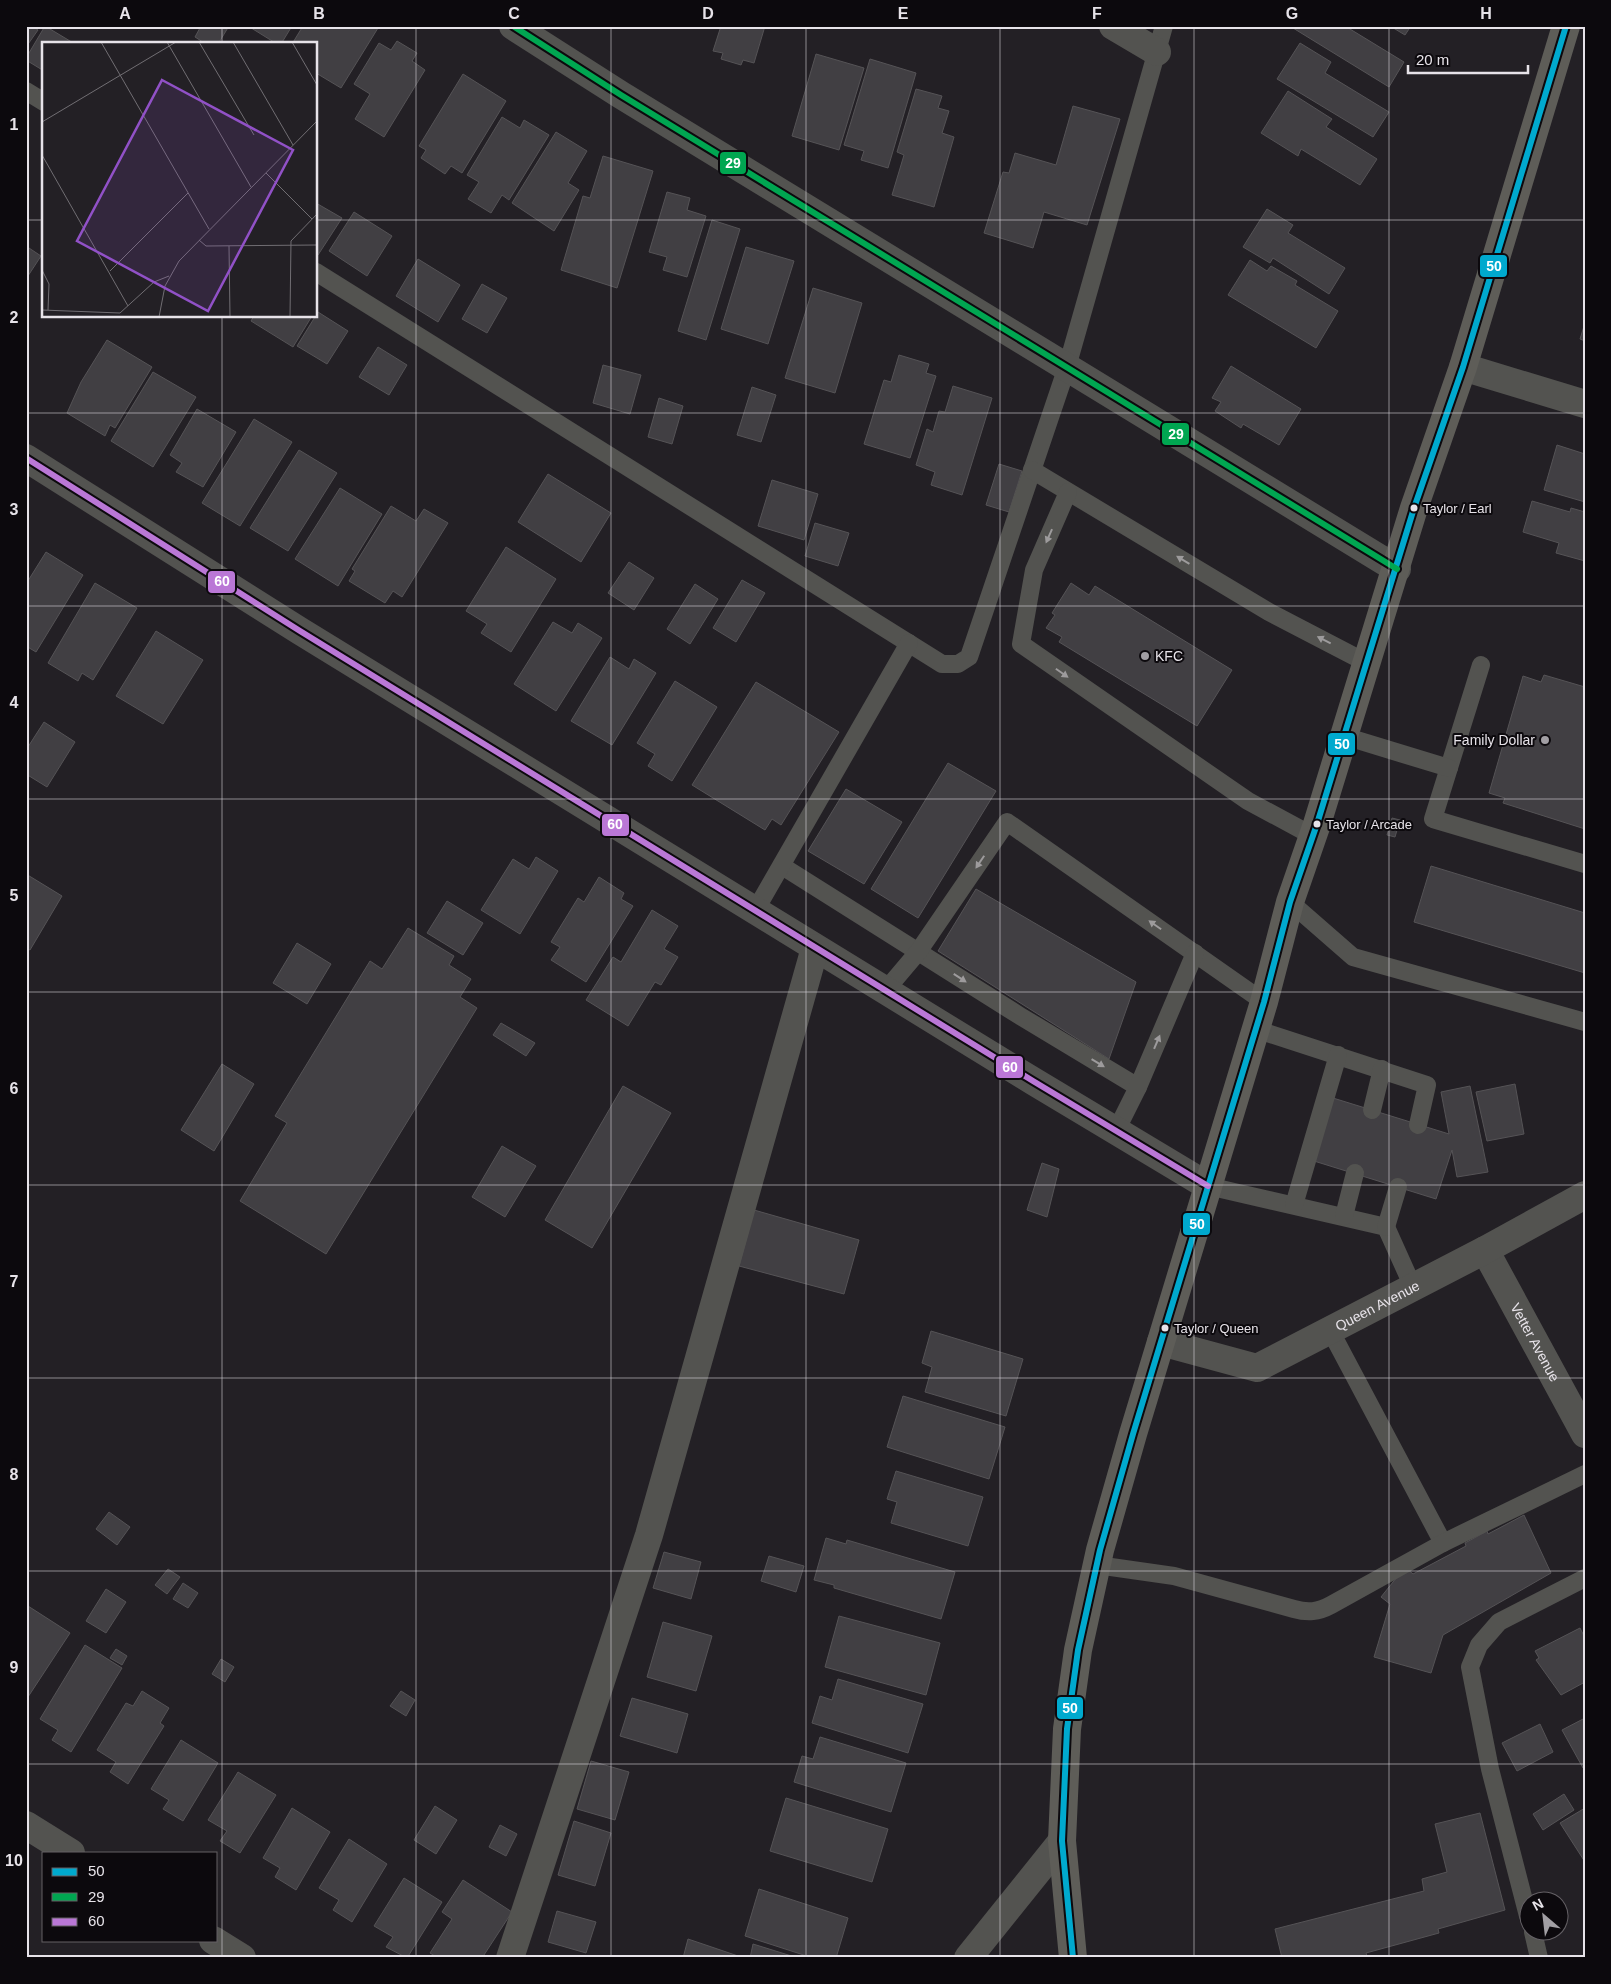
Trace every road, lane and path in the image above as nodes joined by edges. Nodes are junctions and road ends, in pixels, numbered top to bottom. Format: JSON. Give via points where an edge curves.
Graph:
{"nodes":[{"id":1,"x":513,"y":26,"type":"edge"},
{"id":2,"x":1113,"y":26,"type":"edge"},
{"id":3,"x":1164,"y":26,"type":"edge"},
{"id":4,"x":1566,"y":26,"type":"edge"},
{"id":5,"x":1157,"y":52,"type":"junction"},
{"id":6,"x":26,"y":91,"type":"edge"},
{"id":7,"x":42,"y":101,"type":"edge"},
{"id":8,"x":318,"y":273,"type":"edge"},
{"id":9,"x":1067,"y":367,"type":"junction"},
{"id":10,"x":1463,"y":367,"type":"junction"},
{"id":11,"x":1585,"y":404,"type":"edge"},
{"id":12,"x":26,"y":458,"type":"edge"},
{"id":13,"x":1032,"y":470,"type":"junction"},
{"id":14,"x":1068,"y":492,"type":"junction"},
{"id":15,"x":1397,"y":569,"type":"junction"},
{"id":16,"x":909,"y":643,"type":"junction"},
{"id":17,"x":1367,"y":663,"type":"junction"},
{"id":18,"x":1481,"y":665,"type":"dead end"},
{"id":19,"x":1344,"y":736,"type":"junction"},
{"id":20,"x":1449,"y":768,"type":"junction"},
{"id":21,"x":1313,"y":836,"type":"junction"},
{"id":22,"x":1585,"y":864,"type":"edge"},
{"id":23,"x":782,"y":866,"type":"junction"},
{"id":24,"x":1290,"y":902,"type":"junction"},
{"id":25,"x":755,"y":911,"type":"junction"},
{"id":26,"x":815,"y":948,"type":"junction"},
{"id":27,"x":918,"y":952,"type":"junction"},
{"id":28,"x":1195,"y":953,"type":"junction"},
{"id":29,"x":885,"y":991,"type":"junction"},
{"id":30,"x":1264,"y":1002,"type":"junction"},
{"id":31,"x":1585,"y":1022,"type":"edge"},
{"id":32,"x":1255,"y":1029,"type":"junction"},
{"id":33,"x":1338,"y":1055,"type":"junction"},
{"id":34,"x":1382,"y":1069,"type":"junction"},
{"id":35,"x":1138,"y":1087,"type":"junction"},
{"id":36,"x":1372,"y":1110,"type":"dead end"},
{"id":37,"x":1418,"y":1125,"type":"dead end"},
{"id":38,"x":1116,"y":1131,"type":"junction"},
{"id":39,"x":1355,"y":1173,"type":"dead end"},
{"id":40,"x":1208,"y":1186,"type":"junction"},
{"id":41,"x":1398,"y":1187,"type":"dead end"},
{"id":42,"x":1585,"y":1195,"type":"edge"},
{"id":43,"x":1294,"y":1205,"type":"junction"},
{"id":44,"x":1344,"y":1216,"type":"junction"},
{"id":45,"x":1386,"y":1227,"type":"junction"},
{"id":46,"x":1485,"y":1250,"type":"junction"},
{"id":47,"x":1413,"y":1288,"type":"junction"},
{"id":48,"x":1330,"y":1330,"type":"junction"},
{"id":49,"x":1160,"y":1342,"type":"junction"},
{"id":50,"x":1585,"y":1434,"type":"edge"},
{"id":51,"x":1585,"y":1474,"type":"edge"},
{"id":52,"x":1443,"y":1543,"type":"junction"},
{"id":53,"x":1097,"y":1565,"type":"junction"},
{"id":54,"x":1585,"y":1578,"type":"edge"},
{"id":55,"x":26,"y":1825,"type":"edge"},
{"id":56,"x":1062,"y":1841,"type":"junction"},
{"id":57,"x":69,"y":1852,"type":"edge"},
{"id":58,"x":1522,"y":1892,"type":"edge"},
{"id":59,"x":216,"y":1942,"type":"edge"},
{"id":60,"x":1536,"y":1942,"type":"edge"},
{"id":61,"x":242,"y":1958,"type":"edge"},
{"id":62,"x":510,"y":1958,"type":"edge"},
{"id":63,"x":968,"y":1958,"type":"edge"},
{"id":64,"x":1073,"y":1958,"type":"edge"},
{"id":65,"x":1540,"y":1958,"type":"edge"}],
"edges":[{"from":1,"to":9,"type":"street"},
{"from":2,"to":5,"type":"street"},
{"from":3,"to":5,"type":"lane"},
{"from":4,"to":10,"type":"main road"},
{"from":5,"to":9,"type":"lane"},
{"from":6,"to":7,"type":"lane"},
{"from":8,"to":16,"type":"lane"},
{"from":9,"to":13,"type":"lane"},
{"from":9,"to":15,"type":"street"},
{"from":10,"to":11,"type":"street"},
{"from":10,"to":15,"type":"main road","via":[[1414,508]]},
{"from":12,"to":25,"type":"street"},
{"from":13,"to":14,"type":"lane"},
{"from":13,"to":16,"type":"lane","via":[[969,657],[958,664],[942,664]]},
{"from":17,"to":14,"type":"lane","one_way":true,"via":[[1269,612]]},
{"from":14,"to":21,"type":"lane","one_way":true,"via":[[1034,570],[1021,644],[1248,801]]},
{"from":15,"to":17,"type":"main road"},
{"from":16,"to":23,"type":"lane"},
{"from":17,"to":19,"type":"main road"},
{"from":18,"to":20,"type":"lane"},
{"from":19,"to":20,"type":"lane"},
{"from":19,"to":21,"type":"main road"},
{"from":20,"to":22,"type":"lane","via":[[1433,819]]},
{"from":21,"to":24,"type":"main road"},
{"from":23,"to":25,"type":"lane"},
{"from":23,"to":27,"type":"lane"},
{"from":24,"to":30,"type":"main road"},
{"from":24,"to":31,"type":"lane","via":[[1353,957]]},
{"from":25,"to":26,"type":"street"},
{"from":26,"to":29,"type":"street"},
{"from":26,"to":62,"type":"street","via":[[649,1535]]},
{"from":28,"to":27,"type":"lane","one_way":true,"via":[[1007,822]]},
{"from":27,"to":29,"type":"lane"},
{"from":27,"to":35,"type":"lane","one_way":true},
{"from":28,"to":30,"type":"lane"},
{"from":35,"to":28,"type":"lane","one_way":true},
{"from":29,"to":38,"type":"street"},
{"from":30,"to":32,"type":"main road"},
{"from":32,"to":33,"type":"lane"},
{"from":32,"to":40,"type":"main road"},
{"from":33,"to":34,"type":"lane"},
{"from":33,"to":43,"type":"lane"},
{"from":34,"to":36,"type":"lane"},
{"from":34,"to":37,"type":"lane","via":[[1427,1084]]},
{"from":35,"to":38,"type":"lane"},
{"from":38,"to":40,"type":"street"},
{"from":39,"to":44,"type":"lane"},
{"from":40,"to":43,"type":"lane"},
{"from":40,"to":49,"type":"main road"},
{"from":41,"to":45,"type":"lane"},
{"from":42,"to":46,"type":"street","name":"Queen Avenue"},
{"from":43,"to":44,"type":"lane"},
{"from":44,"to":45,"type":"lane"},
{"from":45,"to":47,"type":"lane"},
{"from":46,"to":47,"type":"street","name":"Queen Avenue"},
{"from":46,"to":50,"type":"street","name":"Vetter Avenue"},
{"from":47,"to":48,"type":"street","name":"Queen Avenue"},
{"from":48,"to":49,"type":"street","name":"Queen Avenue","via":[[1257,1368]]},
{"from":48,"to":52,"type":"lane"},
{"from":49,"to":53,"type":"main road"},
{"from":51,"to":52,"type":"lane"},
{"from":52,"to":53,"type":"lane","via":[[1331,1605],[1305,1612],[1174,1576]]},
{"from":53,"to":56,"type":"main road","via":[[1078,1650],[1067,1729]]},
{"from":54,"to":58,"type":"lane","via":[[1499,1622],[1479,1646],[1470,1667],[1490,1769]]},
{"from":55,"to":57,"type":"street"},
{"from":56,"to":63,"type":"street"},
{"from":56,"to":64,"type":"main road"},
{"from":59,"to":61,"type":"street"},
{"from":60,"to":65,"type":"lane"}]}
